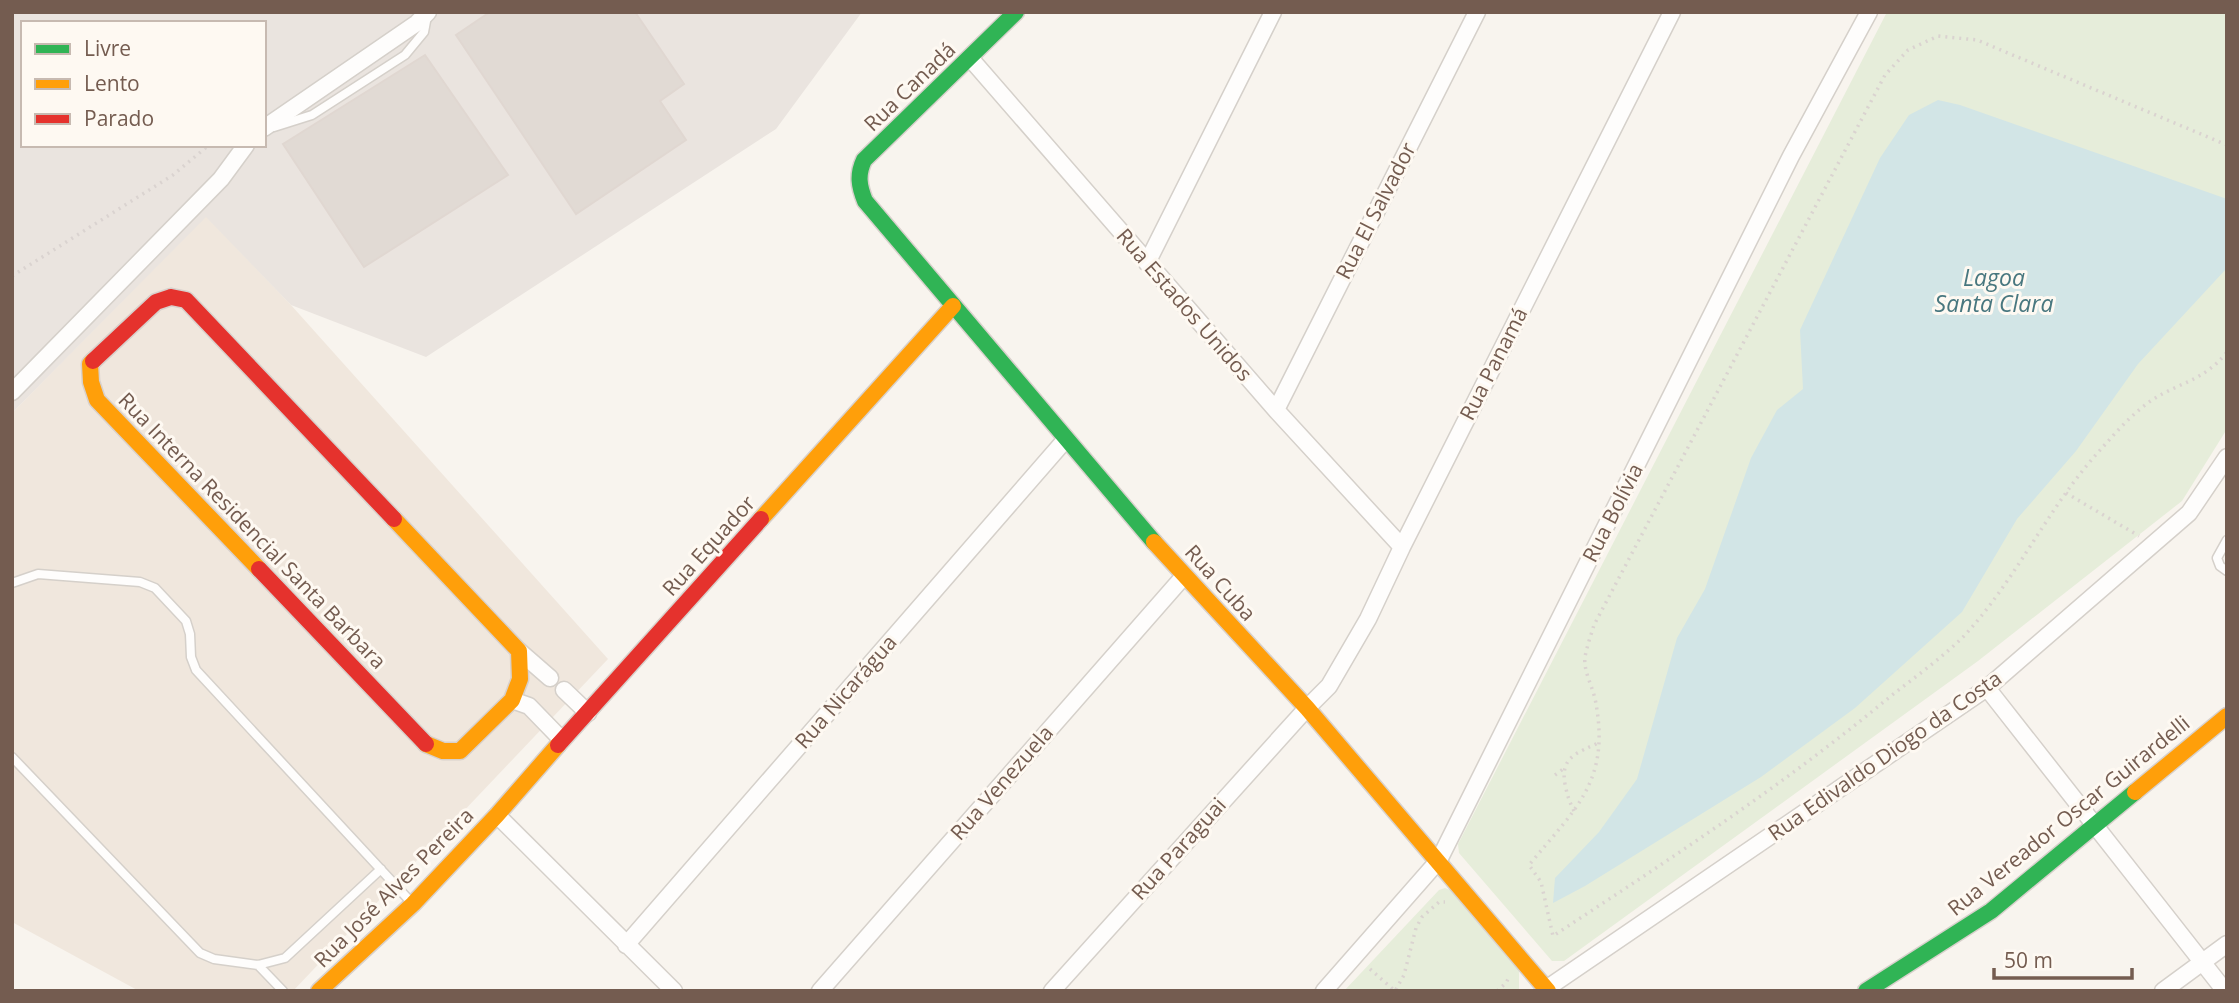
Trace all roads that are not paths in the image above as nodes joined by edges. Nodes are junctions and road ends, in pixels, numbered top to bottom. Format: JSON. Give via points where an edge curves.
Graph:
{"nodes":[{"id":1,"x":1016,"y":12,"type":"edge"},
{"id":2,"x":1273,"y":12,"type":"edge"},
{"id":3,"x":1477,"y":12,"type":"edge"},
{"id":4,"x":1672,"y":12,"type":"edge"},
{"id":5,"x":1869,"y":12,"type":"edge"},
{"id":6,"x":427,"y":13,"type":"edge"},
{"id":7,"x":970,"y":58,"type":"junction"},
{"id":8,"x":266,"y":128,"type":"edge"},
{"id":9,"x":245,"y":147,"type":"edge"},
{"id":10,"x":865,"y":201,"type":"joint"},
{"id":11,"x":1147,"y":263,"type":"junction"},
{"id":12,"x":953,"y":306,"type":"junction"},
{"id":13,"x":12,"y":391,"type":"edge"},
{"id":14,"x":1276,"y":410,"type":"junction"},
{"id":15,"x":1066,"y":439,"type":"junction"},
{"id":16,"x":2227,"y":457,"type":"edge"},
{"id":17,"x":2227,"y":540,"type":"edge"},
{"id":18,"x":1402,"y":547,"type":"junction"},
{"id":19,"x":2227,"y":571,"type":"edge"},
{"id":20,"x":1184,"y":576,"type":"junction"},
{"id":21,"x":12,"y":583,"type":"edge"},
{"id":22,"x":519,"y":651,"type":"junction"},
{"id":23,"x":550,"y":678,"type":"dead end"},
{"id":24,"x":1987,"y":688,"type":"junction"},
{"id":25,"x":564,"y":690,"type":"dead end"},
{"id":26,"x":512,"y":700,"type":"junction"},
{"id":27,"x":1307,"y":708,"type":"junction"},
{"id":28,"x":588,"y":713,"type":"junction"},
{"id":29,"x":2227,"y":716,"type":"edge"},
{"id":30,"x":562,"y":740,"type":"junction"},
{"id":31,"x":12,"y":757,"type":"edge"},
{"id":32,"x":497,"y":815,"type":"junction"},
{"id":33,"x":2095,"y":825,"type":"junction"},
{"id":34,"x":1438,"y":860,"type":"junction"},
{"id":35,"x":381,"y":869,"type":"junction"},
{"id":36,"x":413,"y":904,"type":"junction"},
{"id":37,"x":626,"y":944,"type":"junction"},
{"id":38,"x":2227,"y":944,"type":"edge"},
{"id":39,"x":2203,"y":963,"type":"junction"},
{"id":40,"x":258,"y":965,"type":"junction"},
{"id":41,"x":1546,"y":990,"type":"edge"},
{"id":42,"x":283,"y":991,"type":"edge"},
{"id":43,"x":319,"y":991,"type":"edge"},
{"id":44,"x":674,"y":991,"type":"edge"},
{"id":45,"x":820,"y":991,"type":"edge"},
{"id":46,"x":1052,"y":991,"type":"edge"},
{"id":47,"x":1324,"y":991,"type":"edge"},
{"id":48,"x":1866,"y":991,"type":"edge"},
{"id":49,"x":2163,"y":991,"type":"edge"},
{"id":50,"x":2225,"y":991,"type":"edge"}],
"edges":[{"from":1,"to":7,"type":"street","name":"Rua Canadá"},
{"from":2,"to":11,"type":"street"},
{"from":3,"to":14,"type":"street","name":"Rua El Salvador"},
{"from":4,"to":18,"type":"street","name":"Rua Panamá"},
{"from":5,"to":34,"type":"street","name":"Rua Bolívia","via":[[1791,156]]},
{"from":6,"to":8,"type":"street"},
{"from":7,"to":10,"type":"street","name":"Rua Canadá","via":[[864,160],[858,172]]},
{"from":7,"to":11,"type":"street","name":"Rua Estados Unidos"},
{"from":9,"to":13,"type":"street","via":[[221,179]]},
{"from":10,"to":12,"type":"street","name":"Rua Cuba"},
{"from":11,"to":14,"type":"street","name":"Rua Estados Unidos"},
{"from":12,"to":15,"type":"street","name":"Rua Cuba"},
{"from":12,"to":28,"type":"street","name":"Rua Equador"},
{"from":14,"to":18,"type":"street","name":"Rua Estados Unidos"},
{"from":15,"to":20,"type":"street","name":"Rua Cuba"},
{"from":15,"to":37,"type":"street","name":"Rua Nicarágua"},
{"from":16,"to":24,"type":"street","name":"Rua Edivaldo Diogo da Costa","via":[[2189,513]]},
{"from":17,"to":19,"type":"lane","via":[[2217,558]]},
{"from":18,"to":27,"type":"street","name":"Rua Panamá","via":[[1329,686]]},
{"from":20,"to":27,"type":"street","name":"Rua Cuba"},
{"from":20,"to":45,"type":"street","name":"Rua Venezuela"},
{"from":21,"to":35,"type":"lane","via":[[38,574],[140,582],[155,588],[186,621],[196,670]]},
{"from":22,"to":23,"type":"street","name":"Rua Interna Residencial Santa Barbara"},
{"from":22,"to":26,"type":"street","via":[[520,679]]},
{"from":22,"to":26,"type":"street","name":"Rua Interna Residencial Santa Barbara","via":[[186,300],[170,296],[156,302],[90,365],[97,400],[425,743],[443,751],[460,751]]},
{"from":24,"to":33,"type":"street"},
{"from":24,"to":41,"type":"street","name":"Rua Edivaldo Diogo da Costa"},
{"from":25,"to":28,"type":"street"},
{"from":26,"to":30,"type":"street","via":[[529,706]]},
{"from":27,"to":34,"type":"street","name":"Rua Cuba"},
{"from":27,"to":46,"type":"street","name":"Rua Paraguai"},
{"from":28,"to":30,"type":"street","name":"Rua Equador"},
{"from":29,"to":33,"type":"street","name":"Rua Vereador Oscar Guirardelli"},
{"from":30,"to":32,"type":"street","name":"Rua Equador"},
{"from":31,"to":40,"type":"lane","via":[[200,953]]},
{"from":32,"to":36,"type":"street","name":"Rua José Alves Pereira"},
{"from":32,"to":37,"type":"street"},
{"from":33,"to":39,"type":"street"},
{"from":33,"to":48,"type":"street","name":"Rua Vereador Oscar Guirardelli","via":[[1991,911]]},
{"from":34,"to":41,"type":"street","name":"Rua Cuba"},
{"from":34,"to":47,"type":"street","name":"Rua Bolívia"},
{"from":35,"to":36,"type":"lane"},
{"from":35,"to":40,"type":"lane","via":[[285,958]]},
{"from":36,"to":43,"type":"street","name":"Rua José Alves Pereira"},
{"from":37,"to":44,"type":"street"},
{"from":38,"to":39,"type":"street"},
{"from":39,"to":49,"type":"street"},
{"from":39,"to":50,"type":"street"},
{"from":40,"to":42,"type":"lane"}]}
